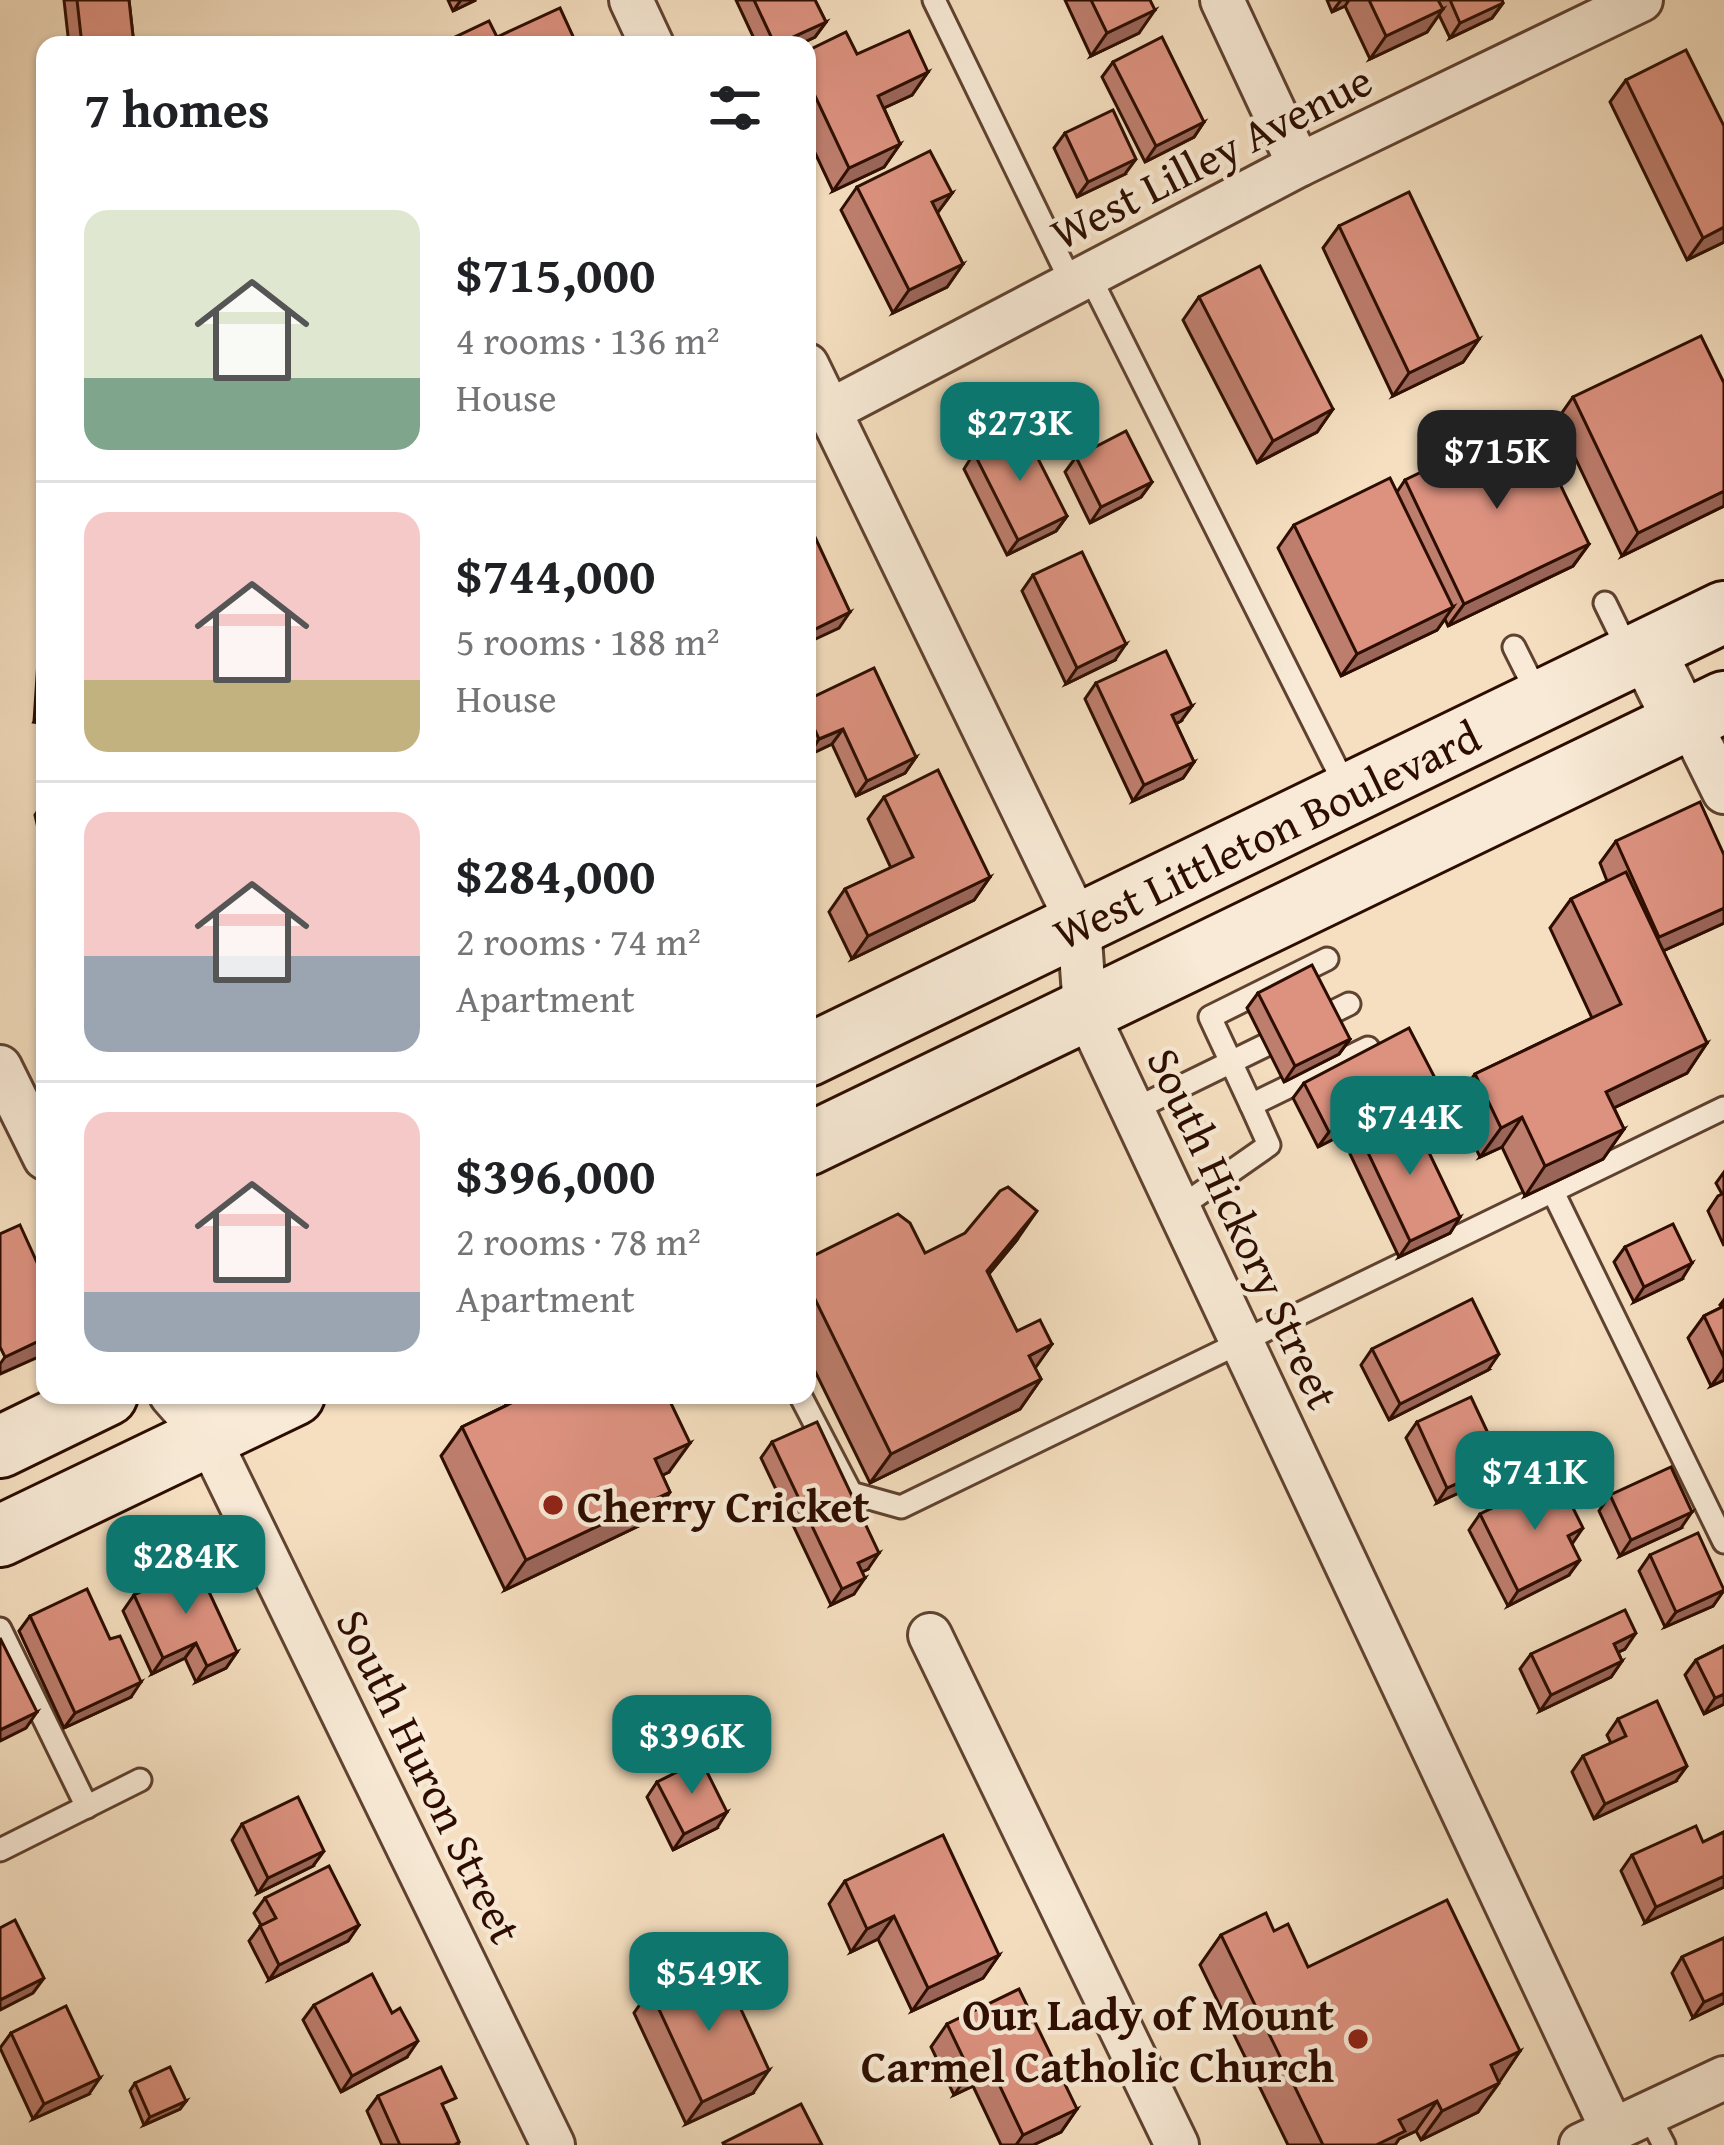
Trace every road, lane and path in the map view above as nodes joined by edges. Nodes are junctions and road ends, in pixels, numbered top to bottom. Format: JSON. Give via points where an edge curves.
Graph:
{"nodes":[{"id":1,"x":631,"y":0,"type":"edge"},
{"id":2,"x":934,"y":0,"type":"edge"},
{"id":3,"x":1222,"y":0,"type":"edge"},
{"id":4,"x":1641,"y":0,"type":"edge"},
{"id":5,"x":648,"y":36,"type":"edge"},
{"id":6,"x":1299,"y":165,"type":"junction"},
{"id":7,"x":1080,"y":280,"type":"junction"},
{"id":8,"x":816,"y":381,"type":"edge"},
{"id":9,"x":831,"y":410,"type":"junction"},
{"id":10,"x":1605,"y":603,"type":"dead end"},
{"id":11,"x":1724,"y":612,"type":"edge"},
{"id":12,"x":1514,"y":647,"type":"dead end"},
{"id":13,"x":1642,"y":651,"type":"junction"},
{"id":14,"x":1540,"y":700,"type":"junction"},
{"id":15,"x":1693,"y":717,"type":"edge"},
{"id":16,"x":1724,"y":792,"type":"edge"},
{"id":17,"x":1349,"y":794,"type":"junction"},
{"id":18,"x":1079,"y":925,"type":"junction"},
{"id":19,"x":1328,"y":959,"type":"dead end"},
{"id":20,"x":1349,"y":1004,"type":"dead end"},
{"id":21,"x":1085,"y":1009,"type":"junction"},
{"id":22,"x":1321,"y":1018,"type":"edge"},
{"id":23,"x":1266,"y":1045,"type":"dead end"},
{"id":24,"x":1368,"y":1048,"type":"edge"},
{"id":25,"x":816,"y":1052,"type":"edge"},
{"id":26,"x":1231,"y":1063,"type":"junction"},
{"id":27,"x":0,"y":1067,"type":"edge"},
{"id":28,"x":1251,"y":1105,"type":"junction"},
{"id":29,"x":1724,"y":1108,"type":"edge"},
{"id":30,"x":1133,"y":1110,"type":"junction"},
{"id":31,"x":36,"y":1140,"type":"edge"},
{"id":32,"x":816,"y":1141,"type":"edge"},
{"id":33,"x":1553,"y":1192,"type":"junction"},
{"id":34,"x":1179,"y":1208,"type":"junction"},
{"id":35,"x":1242,"y":1343,"type":"junction"},
{"id":36,"x":88,"y":1404,"type":"edge"},
{"id":37,"x":249,"y":1404,"type":"edge"},
{"id":38,"x":805,"y":1404,"type":"edge"},
{"id":39,"x":189,"y":1416,"type":"edge"},
{"id":40,"x":0,"y":1447,"type":"edge"},
{"id":41,"x":0,"y":1536,"type":"edge"},
{"id":42,"x":1724,"y":1542,"type":"edge"},
{"id":43,"x":0,"y":1629,"type":"edge"},
{"id":44,"x":930,"y":1635,"type":"dead end"},
{"id":45,"x":140,"y":1780,"type":"dead end"},
{"id":46,"x":87,"y":1807,"type":"junction"},
{"id":47,"x":0,"y":1850,"type":"edge"},
{"id":48,"x":1724,"y":2078,"type":"edge"},
{"id":49,"x":1626,"y":2134,"type":"edge"},
{"id":50,"x":553,"y":2145,"type":"edge"},
{"id":51,"x":1177,"y":2145,"type":"edge"}],
"edges":[{"from":1,"to":5,"type":"street"},
{"from":2,"to":7,"type":"lane"},
{"from":3,"to":6,"type":"street"},
{"from":4,"to":6,"type":"street","name":"West Lilley Avenue"},
{"from":6,"to":7,"type":"street","name":"West Lilley Avenue"},
{"from":7,"to":9,"type":"street","name":"West Lilley Avenue"},
{"from":7,"to":17,"type":"lane"},
{"from":8,"to":9,"type":"street","name":"South Hickory Street"},
{"from":9,"to":18,"type":"street","name":"South Hickory Street"},
{"from":10,"to":13,"type":"lane"},
{"from":11,"to":13,"type":"main road","name":"West Littleton Boulevard"},
{"from":12,"to":14,"type":"lane"},
{"from":13,"to":14,"type":"main road","name":"West Littleton Boulevard"},
{"from":13,"to":15,"type":"street"},
{"from":14,"to":17,"type":"main road","name":"West Littleton Boulevard"},
{"from":15,"to":16,"type":"street"},
{"from":15,"to":21,"type":"main road","name":"West Littleton Boulevard"},
{"from":17,"to":18,"type":"main road","name":"West Littleton Boulevard"},
{"from":18,"to":21,"type":"street","name":"South Hickory Street"},
{"from":18,"to":25,"type":"main road","name":"West Littleton Boulevard"},
{"from":19,"to":26,"type":"lane","via":[[1210,1017]]},
{"from":20,"to":22,"type":"lane"},
{"from":21,"to":30,"type":"street","name":"South Hickory Street"},
{"from":21,"to":32,"type":"main road","name":"West Littleton Boulevard"},
{"from":23,"to":26,"type":"lane"},
{"from":24,"to":28,"type":"lane"},
{"from":26,"to":28,"type":"lane"},
{"from":26,"to":30,"type":"lane"},
{"from":27,"to":31,"type":"street"},
{"from":28,"to":34,"type":"lane","via":[[1269,1145]]},
{"from":29,"to":33,"type":"lane"},
{"from":30,"to":34,"type":"street","name":"South Hickory Street"},
{"from":33,"to":35,"type":"lane"},
{"from":33,"to":42,"type":"lane"},
{"from":34,"to":35,"type":"street","name":"South Hickory Street"},
{"from":35,"to":38,"type":"lane","via":[[901,1508],[851,1493]]},
{"from":35,"to":49,"type":"street","name":"South Hickory Street"},
{"from":36,"to":40,"type":"main road"},
{"from":37,"to":39,"type":"main road"},
{"from":39,"to":41,"type":"main road"},
{"from":39,"to":50,"type":"street","name":"South Huron Street"},
{"from":43,"to":46,"type":"lane"},
{"from":44,"to":51,"type":"street"},
{"from":45,"to":46,"type":"lane"},
{"from":46,"to":47,"type":"lane"},
{"from":48,"to":49,"type":"street"}]}
